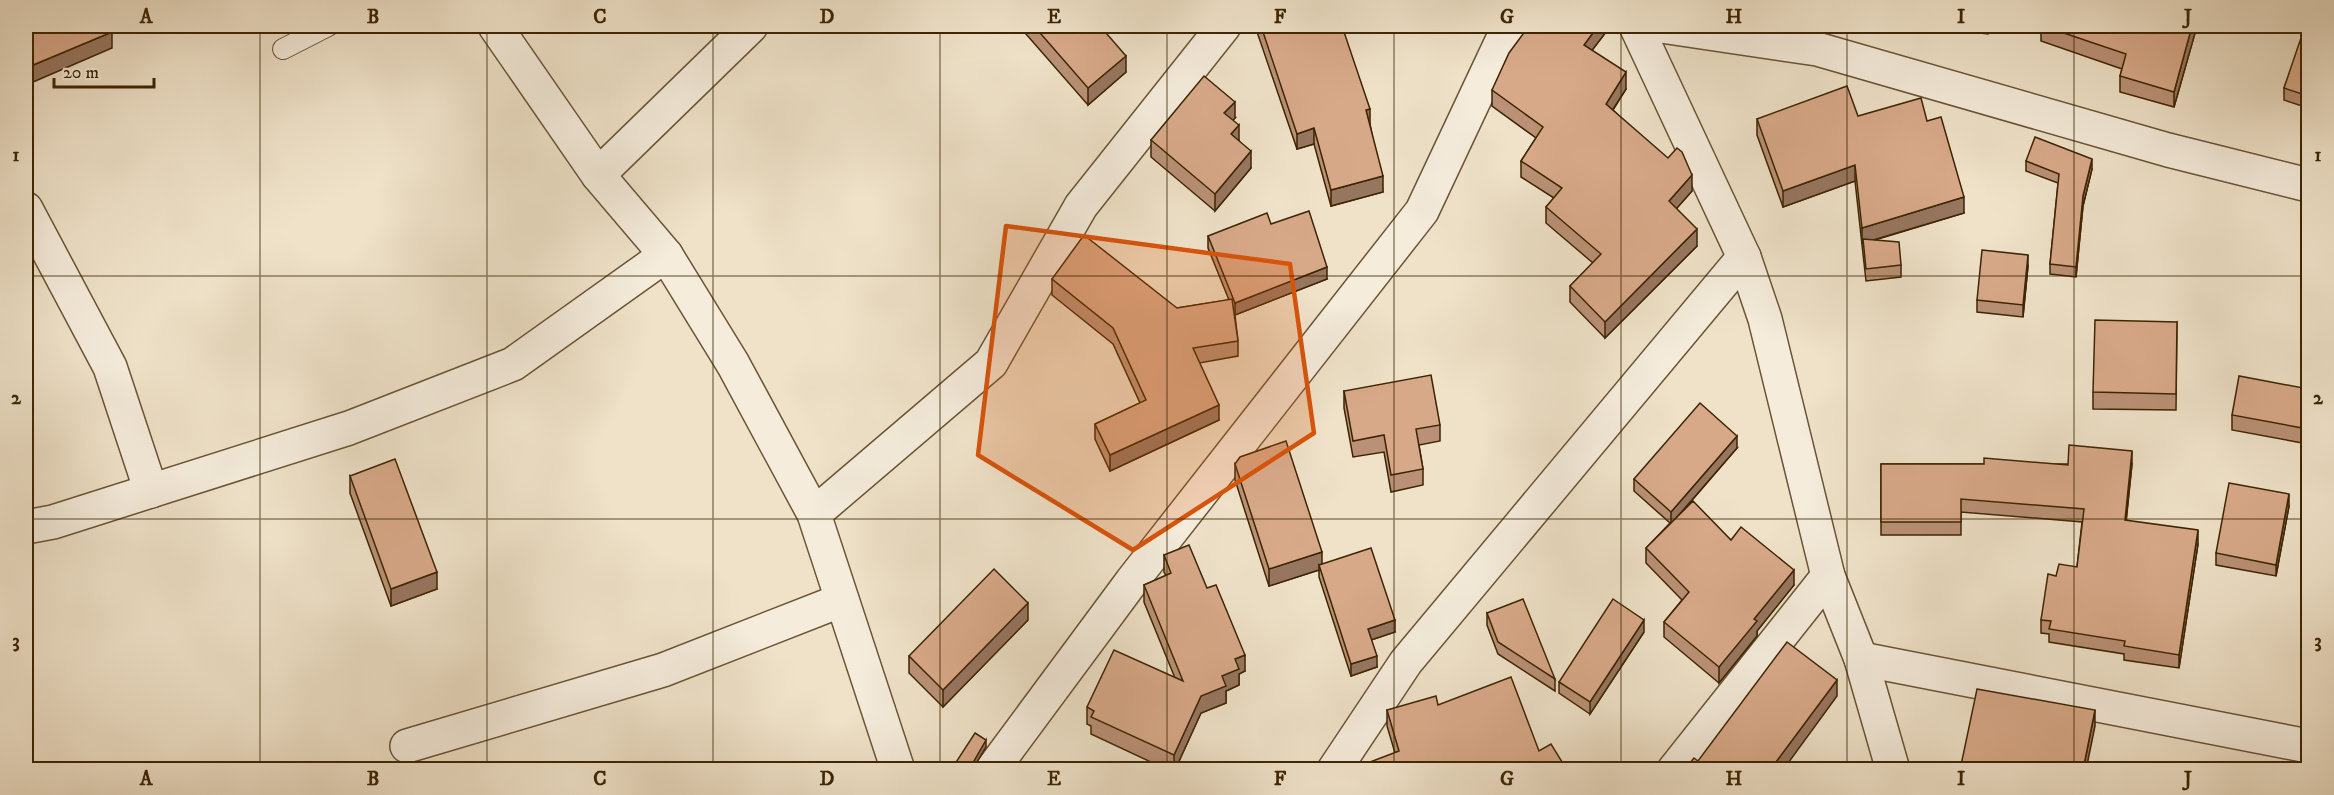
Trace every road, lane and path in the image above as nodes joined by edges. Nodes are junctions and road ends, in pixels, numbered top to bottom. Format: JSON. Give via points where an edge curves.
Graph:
{"nodes":[{"id":1,"x":328,"y":26,"type":"edge"},
{"id":2,"x":495,"y":26,"type":"edge"},
{"id":3,"x":751,"y":26,"type":"edge"},
{"id":4,"x":1224,"y":26,"type":"edge"},
{"id":5,"x":1509,"y":26,"type":"edge"},
{"id":6,"x":1636,"y":26,"type":"edge"},
{"id":7,"x":1661,"y":26,"type":"edge"},
{"id":8,"x":283,"y":49,"type":"dead end"},
{"id":9,"x":598,"y":175,"type":"junction"},
{"id":10,"x":2308,"y":185,"type":"edge"},
{"id":11,"x":26,"y":209,"type":"edge"},
{"id":12,"x":666,"y":255,"type":"junction"},
{"id":13,"x":1744,"y":257,"type":"junction"},
{"id":14,"x":151,"y":491,"type":"junction"},
{"id":15,"x":814,"y":514,"type":"junction"},
{"id":16,"x":26,"y":527,"type":"edge"},
{"id":17,"x":1828,"y":576,"type":"junction"},
{"id":18,"x":842,"y":600,"type":"junction"},
{"id":19,"x":1861,"y":659,"type":"junction"},
{"id":20,"x":407,"y":746,"type":"dead end"},
{"id":21,"x":2308,"y":746,"type":"edge"},
{"id":22,"x":898,"y":770,"type":"edge"},
{"id":23,"x":992,"y":770,"type":"edge"},
{"id":24,"x":1334,"y":770,"type":"edge"},
{"id":25,"x":1674,"y":770,"type":"edge"},
{"id":26,"x":1893,"y":770,"type":"edge"}],
"edges":[{"from":1,"to":8,"type":"lane"},
{"from":2,"to":9,"type":"street"},
{"from":3,"to":9,"type":"street"},
{"from":4,"to":15,"type":"street","via":[[1081,206],[991,363]]},
{"from":5,"to":23,"type":"street","via":[[1422,211],[1132,581]]},
{"from":6,"to":13,"type":"street"},
{"from":7,"to":10,"type":"street","via":[[1817,49],[2168,150]]},
{"from":9,"to":12,"type":"street"},
{"from":11,"to":14,"type":"street","via":[[110,367]]},
{"from":12,"to":14,"type":"street","via":[[513,364],[349,428]]},
{"from":12,"to":15,"type":"street","via":[[733,364]]},
{"from":13,"to":17,"type":"street","via":[[1765,319]]},
{"from":13,"to":24,"type":"street","via":[[1406,662]]},
{"from":14,"to":16,"type":"street"},
{"from":15,"to":18,"type":"street"},
{"from":17,"to":19,"type":"street"},
{"from":17,"to":25,"type":"street"},
{"from":18,"to":20,"type":"street","via":[[663,670]]},
{"from":18,"to":22,"type":"street"},
{"from":19,"to":21,"type":"street"},
{"from":19,"to":26,"type":"street"}]}
